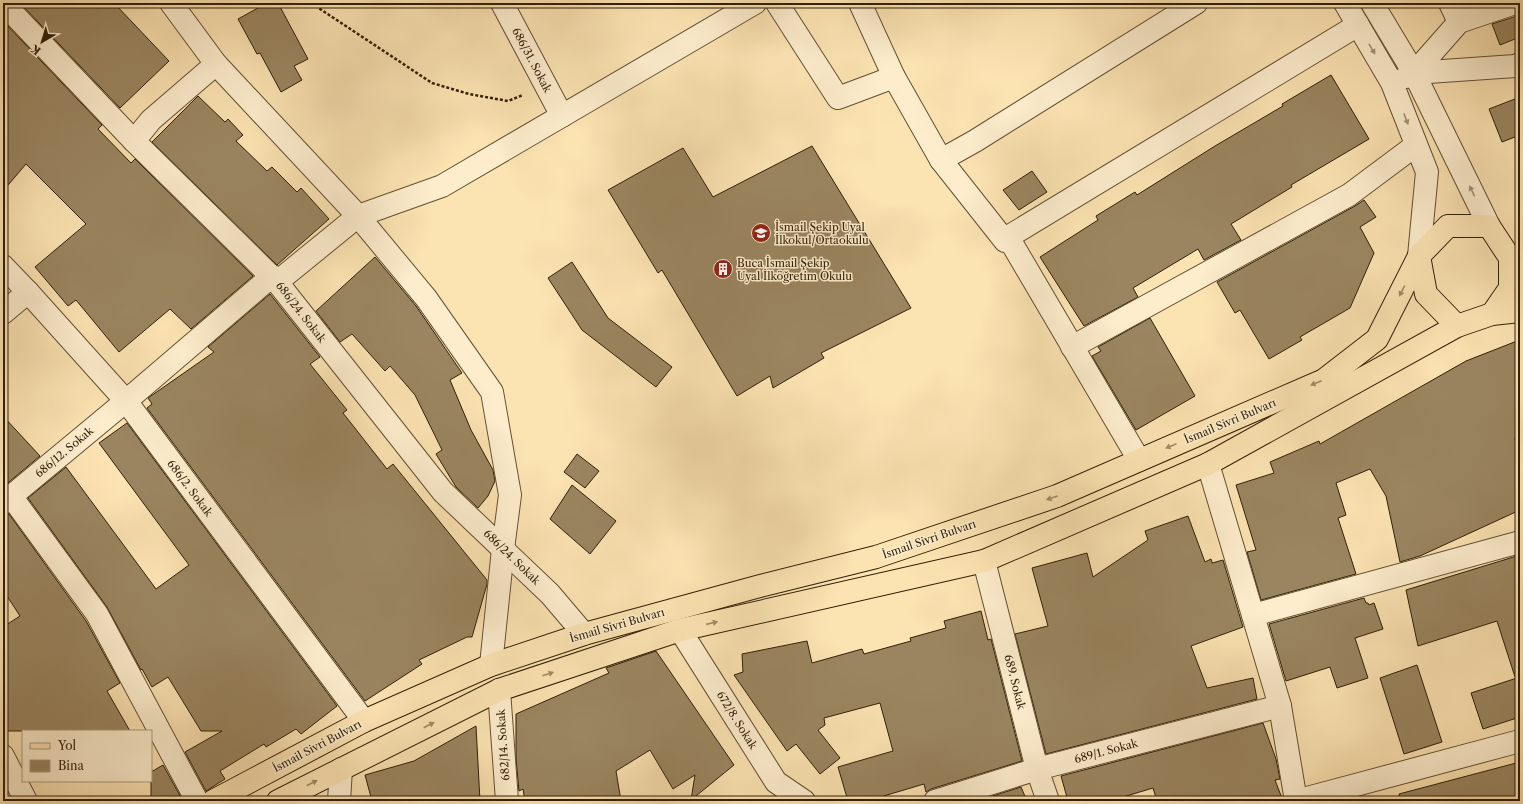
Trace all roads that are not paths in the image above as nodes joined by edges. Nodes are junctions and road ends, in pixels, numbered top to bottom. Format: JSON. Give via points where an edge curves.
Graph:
{"nodes":[{"id":1,"x":3,"y":3,"type":"edge"},
{"id":2,"x":171,"y":3,"type":"edge"},
{"id":3,"x":502,"y":3,"type":"edge"},
{"id":4,"x":777,"y":3,"type":"edge"},
{"id":5,"x":860,"y":3,"type":"edge"},
{"id":6,"x":1196,"y":3,"type":"edge"},
{"id":7,"x":1344,"y":3,"type":"edge"},
{"id":8,"x":1372,"y":3,"type":"edge"},
{"id":9,"x":1450,"y":3,"type":"edge"},
{"id":10,"x":1520,"y":3,"type":"edge"},
{"id":11,"x":751,"y":4,"type":"edge"},
{"id":12,"x":1459,"y":22,"type":"junction"},
{"id":13,"x":1358,"y":26,"type":"junction"},
{"id":14,"x":216,"y":64,"type":"junction"},
{"id":15,"x":1520,"y":64,"type":"edge"},
{"id":16,"x":1414,"y":73,"type":"junction"},
{"id":17,"x":894,"y":77,"type":"junction"},
{"id":18,"x":1392,"y":83,"type":"junction"},
{"id":19,"x":562,"y":116,"type":"junction"},
{"id":20,"x":134,"y":140,"type":"junction"},
{"id":21,"x":1416,"y":145,"type":"junction"},
{"id":22,"x":941,"y":160,"type":"junction"},
{"id":23,"x":358,"y":216,"type":"junction"},
{"id":24,"x":1489,"y":226,"type":"junction"},
{"id":25,"x":1008,"y":237,"type":"junction"},
{"id":26,"x":1419,"y":256,"type":"junction"},
{"id":27,"x":1515,"y":258,"type":"edge"},
{"id":28,"x":3,"y":266,"type":"edge"},
{"id":29,"x":275,"y":279,"type":"junction"},
{"id":30,"x":28,"y":292,"type":"junction"},
{"id":31,"x":1520,"y":311,"type":"edge"},
{"id":32,"x":3,"y":313,"type":"edge"},
{"id":33,"x":1492,"y":314,"type":"junction"},
{"id":34,"x":1457,"y":326,"type":"junction"},
{"id":35,"x":1072,"y":347,"type":"junction"},
{"id":36,"x":126,"y":401,"type":"junction"},
{"id":37,"x":1139,"y":460,"type":"junction"},
{"id":38,"x":1208,"y":464,"type":"junction"},
{"id":39,"x":7,"y":499,"type":"edge"},
{"id":40,"x":1520,"y":542,"type":"edge"},
{"id":41,"x":503,"y":549,"type":"junction"},
{"id":42,"x":984,"y":561,"type":"junction"},
{"id":43,"x":1253,"y":615,"type":"junction"},
{"id":44,"x":680,"y":630,"type":"junction"},
{"id":45,"x":584,"y":634,"type":"junction"},
{"id":46,"x":491,"y":665,"type":"junction"},
{"id":47,"x":499,"y":690,"type":"junction"},
{"id":48,"x":1280,"y":706,"type":"junction"},
{"id":49,"x":364,"y":721,"type":"junction"},
{"id":50,"x":1520,"y":741,"type":"edge"},
{"id":51,"x":3,"y":756,"type":"edge"},
{"id":52,"x":340,"y":769,"type":"junction"},
{"id":53,"x":1037,"y":769,"type":"junction"},
{"id":54,"x":798,"y":799,"type":"edge"},
{"id":55,"x":26,"y":801,"type":"edge"},
{"id":56,"x":197,"y":801,"type":"edge"},
{"id":57,"x":213,"y":801,"type":"edge"},
{"id":58,"x":278,"y":801,"type":"edge"},
{"id":59,"x":339,"y":801,"type":"edge"},
{"id":60,"x":507,"y":801,"type":"edge"},
{"id":61,"x":934,"y":801,"type":"edge"},
{"id":62,"x":1048,"y":801,"type":"edge"},
{"id":63,"x":1296,"y":801,"type":"edge"}],
"edges":[{"from":1,"to":20,"type":"street","name":"686/24. Sokak"},
{"from":2,"to":14,"type":"street"},
{"from":3,"to":19,"type":"street","name":"686/31. Sokak"},
{"from":4,"to":17,"type":"street","via":[[838,98]]},
{"from":5,"to":17,"type":"street"},
{"from":6,"to":22,"type":"street"},
{"from":7,"to":13,"type":"street","name":"İsmail Sivri Bulvarı"},
{"from":8,"to":16,"type":"street"},
{"from":9,"to":12,"type":"street"},
{"from":10,"to":12,"type":"street"},
{"from":11,"to":19,"type":"street","name":"686/12. Sokak"},
{"from":12,"to":16,"type":"street"},
{"from":13,"to":18,"type":"street","name":"İsmail Sivri Bulvarı","one_way":true},
{"from":13,"to":25,"type":"street"},
{"from":14,"to":20,"type":"street","via":[[151,120]]},
{"from":14,"to":23,"type":"street"},
{"from":15,"to":16,"type":"street"},
{"from":16,"to":18,"type":"street"},
{"from":24,"to":16,"type":"street","one_way":true},
{"from":17,"to":22,"type":"street"},
{"from":18,"to":21,"type":"street","name":"İsmail Sivri Bulvarı","one_way":true},
{"from":19,"to":23,"type":"street","name":"686/12. Sokak","via":[[442,186]]},
{"from":20,"to":29,"type":"street","name":"686/24. Sokak"},
{"from":21,"to":26,"type":"street","name":"İsmail Sivri Bulvarı","via":[[1427,172]]},
{"from":21,"to":35,"type":"street","via":[[1349,195]]},
{"from":22,"to":25,"type":"street","via":[[1005,241]]},
{"from":23,"to":29,"type":"street","name":"686/12. Sokak"},
{"from":23,"to":41,"type":"street","via":[[426,298],[492,392],[510,496]]},
{"from":24,"to":26,"type":"main road","via":[[1448,226]]},
{"from":24,"to":27,"type":"main road"},
{"from":25,"to":35,"type":"street"},
{"from":26,"to":34,"type":"main road","via":[[1426,294]]},
{"from":26,"to":37,"type":"main road","name":"İsmail Sivri Bulvarı","one_way":true,"via":[[1377,339],[1324,380]]},
{"from":27,"to":33,"type":"main road","via":[[1510,288]]},
{"from":28,"to":30,"type":"street","name":"686/2. Sokak"},
{"from":29,"to":36,"type":"street","name":"686/12. Sokak"},
{"from":29,"to":41,"type":"street","name":"686/24. Sokak","via":[[443,492]]},
{"from":30,"to":32,"type":"street"},
{"from":30,"to":36,"type":"street","name":"686/2. Sokak"},
{"from":31,"to":33,"type":"main road","name":"İsmail Sivri Bulvarı"},
{"from":33,"to":34,"type":"main road","name":"İsmail Sivri Bulvarı"},
{"from":34,"to":38,"type":"main road","name":"İsmail Sivri Bulvarı"},
{"from":35,"to":37,"type":"street"},
{"from":36,"to":39,"type":"street","name":"686/12. Sokak"},
{"from":36,"to":49,"type":"street","name":"686/2. Sokak"},
{"from":37,"to":45,"type":"main road","name":"İsmail Sivri Bulvarı","one_way":true,"via":[[1057,496],[876,556]]},
{"from":38,"to":42,"type":"main road","name":"İsmail Sivri Bulvarı"},
{"from":38,"to":43,"type":"street"},
{"from":39,"to":56,"type":"street","via":[[97,614]]},
{"from":40,"to":43,"type":"street"},
{"from":41,"to":45,"type":"street","name":"686/24. Sokak","via":[[550,594]]},
{"from":41,"to":46,"type":"street"},
{"from":44,"to":42,"type":"main road","name":"İsmail Sivri Bulvarı","one_way":true},
{"from":42,"to":53,"type":"street","name":"689. Sokak"},
{"from":43,"to":48,"type":"street"},
{"from":47,"to":44,"type":"main road","name":"İsmail Sivri Bulvarı","one_way":true},
{"from":44,"to":54,"type":"street","name":"672/8. Sokak","via":[[776,782]]},
{"from":45,"to":46,"type":"main road","name":"İsmail Sivri Bulvarı"},
{"from":46,"to":49,"type":"main road","name":"İsmail Sivri Bulvarı"},
{"from":52,"to":47,"type":"main road","name":"İsmail Sivri Bulvarı","one_way":true},
{"from":47,"to":60,"type":"street","name":"682/14. Sokak"},
{"from":48,"to":53,"type":"street","name":"689/1. Sokak"},
{"from":48,"to":63,"type":"street"},
{"from":49,"to":57,"type":"main road","name":"İsmail Sivri Bulvarı"},
{"from":50,"to":63,"type":"street"},
{"from":51,"to":55,"type":"street"},
{"from":58,"to":52,"type":"main road","name":"İsmail Sivri Bulvarı","one_way":true},
{"from":52,"to":59,"type":"street"},
{"from":53,"to":61,"type":"street","name":"689/1. Sokak"},
{"from":53,"to":62,"type":"street","name":"689. Sokak"}]}
